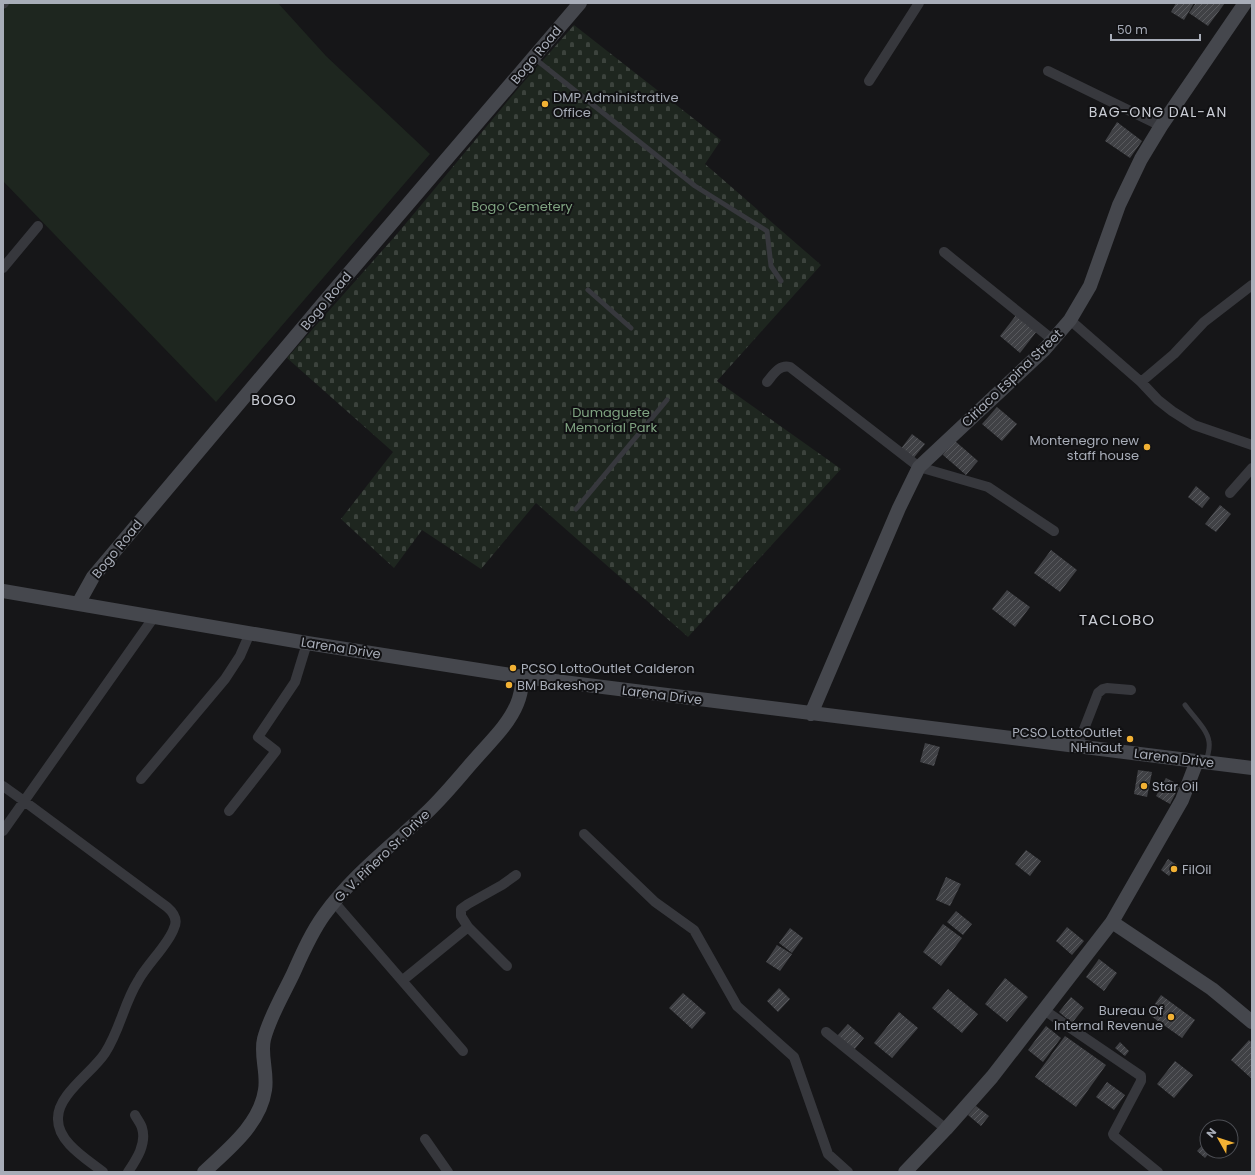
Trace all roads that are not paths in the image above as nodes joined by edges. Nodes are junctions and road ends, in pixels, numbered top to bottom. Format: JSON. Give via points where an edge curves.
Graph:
{"nodes":[{"id":1,"x":919,"y":3,"type":"edge"},
{"id":2,"x":1246,"y":3,"type":"edge"},
{"id":3,"x":577,"y":4,"type":"edge"},
{"id":4,"x":534,"y":58,"type":"junction"},
{"id":5,"x":1048,"y":71,"type":"dead end"},
{"id":6,"x":869,"y":82,"type":"dead end"},
{"id":7,"x":1161,"y":126,"type":"junction"},
{"id":8,"x":38,"y":226,"type":"dead end"},
{"id":9,"x":944,"y":252,"type":"dead end"},
{"id":10,"x":3,"y":268,"type":"edge"},
{"id":11,"x":782,"y":281,"type":"dead end"},
{"id":12,"x":1252,"y":285,"type":"edge"},
{"id":13,"x":588,"y":290,"type":"dead end"},
{"id":14,"x":1070,"y":320,"type":"junction"},
{"id":15,"x":630,"y":328,"type":"dead end"},
{"id":16,"x":1053,"y":340,"type":"junction"},
{"id":17,"x":767,"y":382,"type":"dead end"},
{"id":18,"x":1141,"y":382,"type":"junction"},
{"id":19,"x":667,"y":400,"type":"dead end"},
{"id":20,"x":1252,"y":445,"type":"edge"},
{"id":21,"x":919,"y":467,"type":"junction"},
{"id":22,"x":1252,"y":468,"type":"edge"},
{"id":23,"x":1230,"y":493,"type":"dead end"},
{"id":24,"x":576,"y":509,"type":"dead end"},
{"id":25,"x":1054,"y":531,"type":"dead end"},
{"id":26,"x":3,"y":591,"type":"edge"},
{"id":27,"x":78,"y":604,"type":"junction"},
{"id":28,"x":154,"y":617,"type":"junction"},
{"id":29,"x":250,"y":633,"type":"junction"},
{"id":30,"x":307,"y":643,"type":"junction"},
{"id":31,"x":523,"y":677,"type":"junction"},
{"id":32,"x":1131,"y":690,"type":"dead end"},
{"id":33,"x":1185,"y":705,"type":"dead end"},
{"id":34,"x":811,"y":714,"type":"junction"},
{"id":35,"x":1077,"y":747,"type":"junction"},
{"id":36,"x":1202,"y":762,"type":"junction"},
{"id":37,"x":1252,"y":768,"type":"edge"},
{"id":38,"x":141,"y":779,"type":"dead end"},
{"id":39,"x":3,"y":786,"type":"edge"},
{"id":40,"x":24,"y":801,"type":"junction"},
{"id":41,"x":229,"y":811,"type":"dead end"},
{"id":42,"x":3,"y":830,"type":"edge"},
{"id":43,"x":584,"y":834,"type":"dead end"},
{"id":44,"x":516,"y":875,"type":"dead end"},
{"id":45,"x":334,"y":902,"type":"junction"},
{"id":46,"x":1112,"y":922,"type":"junction"},
{"id":47,"x":468,"y":927,"type":"junction"},
{"id":48,"x":506,"y":966,"type":"dead end"},
{"id":49,"x":403,"y":980,"type":"junction"},
{"id":50,"x":1044,"y":1010,"type":"junction"},
{"id":51,"x":1252,"y":1022,"type":"edge"},
{"id":52,"x":826,"y":1032,"type":"dead end"},
{"id":53,"x":463,"y":1051,"type":"dead end"},
{"id":54,"x":134,"y":1114,"type":"dead end"},
{"id":55,"x":946,"y":1129,"type":"junction"},
{"id":56,"x":425,"y":1140,"type":"dead end"},
{"id":57,"x":103,"y":1172,"type":"edge"},
{"id":58,"x":128,"y":1172,"type":"edge"},
{"id":59,"x":204,"y":1172,"type":"edge"},
{"id":60,"x":448,"y":1172,"type":"edge"},
{"id":61,"x":848,"y":1172,"type":"edge"},
{"id":62,"x":905,"y":1172,"type":"edge"},
{"id":63,"x":1158,"y":1172,"type":"edge"}],
"edges":[{"from":1,"to":6,"type":"street"},
{"from":2,"to":7,"type":"street","name":"Ciriaco Espina Street"},
{"from":3,"to":4,"type":"street","name":"Bogo Road"},
{"from":4,"to":11,"type":"lane","via":[[695,186],[767,231],[771,266]]},
{"from":4,"to":27,"type":"street","name":"Bogo Road","via":[[93,577]]},
{"from":5,"to":7,"type":"street"},
{"from":7,"to":14,"type":"street","name":"Ciriaco Espina Street","via":[[1141,159],[1119,205],[1090,286]]},
{"from":8,"to":10,"type":"street"},
{"from":9,"to":16,"type":"street"},
{"from":12,"to":18,"type":"street","via":[[1204,322],[1174,354]]},
{"from":13,"to":15,"type":"lane"},
{"from":14,"to":16,"type":"street","name":"Ciriaco Espina Street"},
{"from":14,"to":18,"type":"street"},
{"from":16,"to":21,"type":"street","name":"Ciriaco Espina Street"},
{"from":17,"to":21,"type":"street","via":[[777,370],[785,366],[790,367]]},
{"from":18,"to":20,"type":"street","via":[[1167,407],[1194,425]]},
{"from":19,"to":24,"type":"lane"},
{"from":21,"to":25,"type":"street","via":[[988,487]]},
{"from":21,"to":34,"type":"street","name":"Ciriaco Espina Street"},
{"from":22,"to":23,"type":"street"},
{"from":26,"to":27,"type":"street","name":"Larena Drive"},
{"from":27,"to":28,"type":"street","name":"Larena Drive"},
{"from":28,"to":29,"type":"street","name":"Larena Drive"},
{"from":28,"to":40,"type":"street"},
{"from":29,"to":30,"type":"street","name":"Larena Drive"},
{"from":29,"to":38,"type":"street","via":[[240,656],[225,679]]},
{"from":30,"to":31,"type":"street","name":"Larena Drive"},
{"from":30,"to":41,"type":"street","via":[[295,682],[258,738],[276,751]]},
{"from":31,"to":34,"type":"street","name":"Larena Drive"},
{"from":31,"to":45,"type":"street","name":"G. V. Piñero Sr. Drive","via":[[517,705],[501,729],[435,804],[374,860]]},
{"from":32,"to":35,"type":"street","via":[[1107,688],[1098,693]]},
{"from":33,"to":36,"type":"lane","via":[[1208,738],[1210,745]]},
{"from":34,"to":35,"type":"street","name":"Larena Drive"},
{"from":35,"to":36,"type":"street","name":"Larena Drive"},
{"from":36,"to":37,"type":"street","name":"Larena Drive"},
{"from":36,"to":46,"type":"street"},
{"from":39,"to":40,"type":"street"},
{"from":40,"to":42,"type":"street"},
{"from":40,"to":57,"type":"street","via":[[167,907],[176,919],[171,936],[137,982],[117,1033],[105,1053],[69,1093],[61,1107],[58,1118],[60,1131],[82,1156]]},
{"from":43,"to":61,"type":"street","via":[[655,902],[694,930],[737,1006],[794,1057],[828,1154]]},
{"from":44,"to":47,"type":"street","via":[[462,909],[461,916]]},
{"from":45,"to":49,"type":"street"},
{"from":45,"to":59,"type":"street","name":"G. V. Piñero Sr. Drive","via":[[314,930],[264,1039],[265,1090],[261,1104],[244,1132]]},
{"from":46,"to":50,"type":"street"},
{"from":46,"to":51,"type":"street","via":[[1212,989]]},
{"from":47,"to":48,"type":"street"},
{"from":47,"to":49,"type":"street"},
{"from":49,"to":53,"type":"street"},
{"from":50,"to":55,"type":"street","via":[[992,1077]]},
{"from":50,"to":63,"type":"street","via":[[1141,1076],[1141,1081],[1113,1134]]},
{"from":52,"to":55,"type":"street"},
{"from":54,"to":58,"type":"street","via":[[142,1128],[143,1140],[139,1154]]},
{"from":55,"to":62,"type":"street"},
{"from":56,"to":60,"type":"street"}]}
